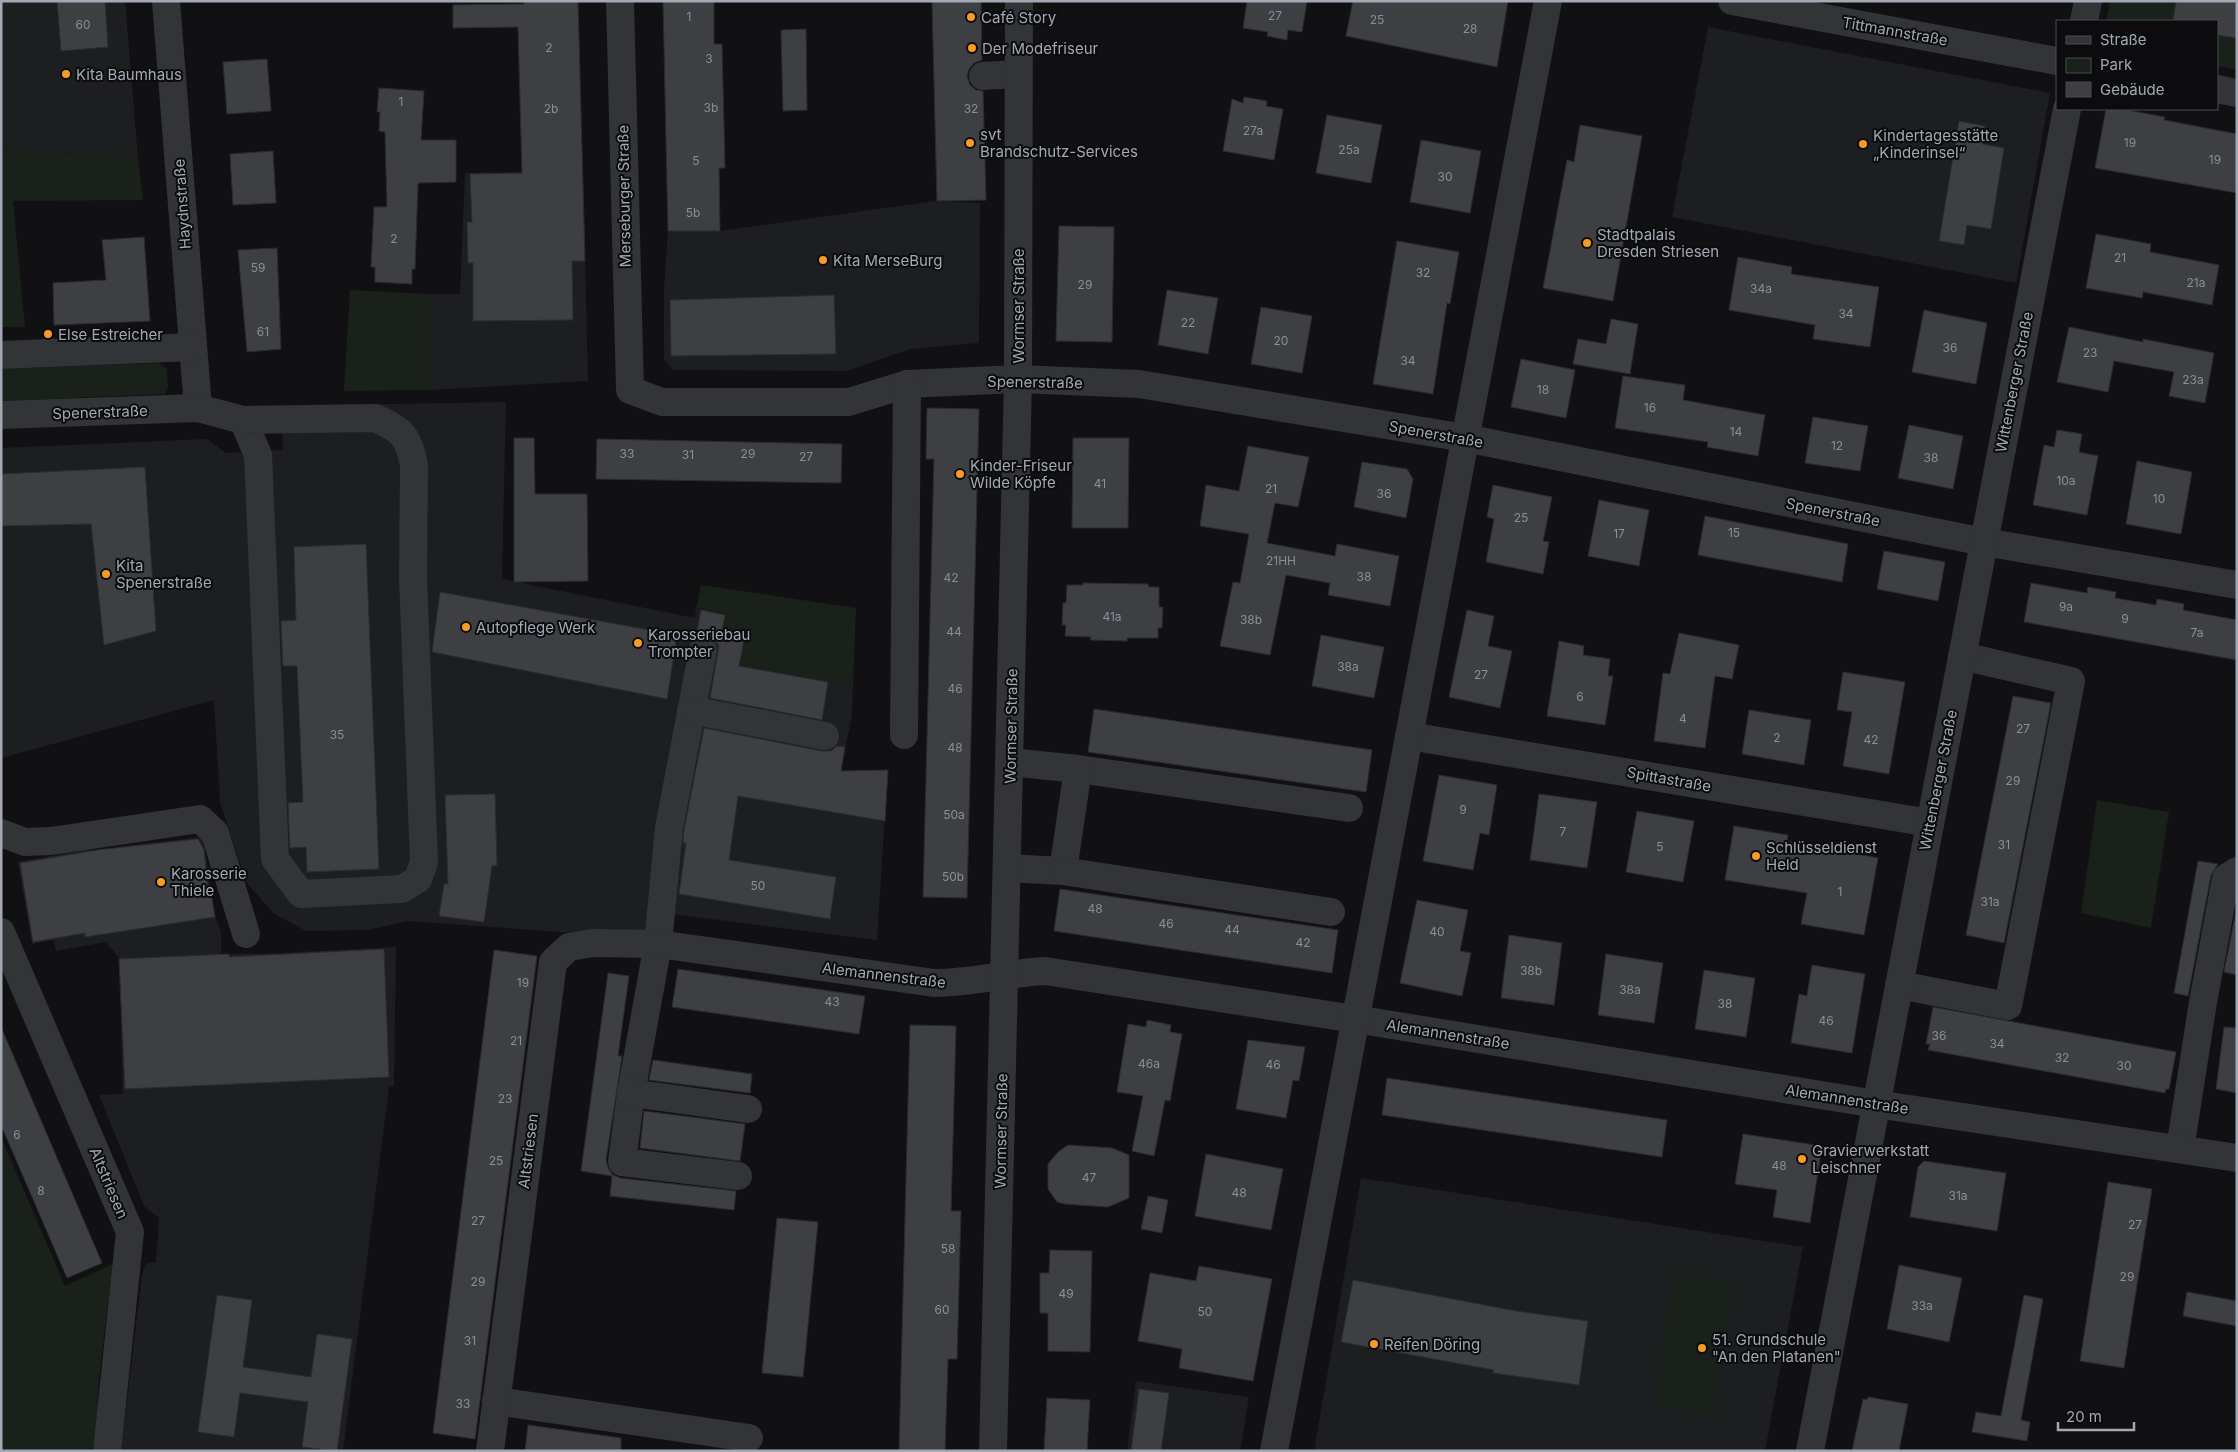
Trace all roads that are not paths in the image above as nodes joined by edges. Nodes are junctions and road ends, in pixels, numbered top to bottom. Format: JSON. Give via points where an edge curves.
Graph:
{"nodes":[{"id":1,"x":166,"y":1,"type":"edge"},
{"id":2,"x":620,"y":1,"type":"edge"},
{"id":3,"x":1019,"y":1,"type":"edge"},
{"id":4,"x":1548,"y":1,"type":"edge"},
{"id":5,"x":1732,"y":1,"type":"edge"},
{"id":6,"x":2088,"y":1,"type":"edge"},
{"id":7,"x":2084,"y":20,"type":"edge"},
{"id":8,"x":2056,"y":61,"type":"edge"},
{"id":9,"x":1017,"y":74,"type":"junction"},
{"id":10,"x":983,"y":76,"type":"dead end"},
{"id":11,"x":2218,"y":89,"type":"edge"},
{"id":12,"x":2237,"y":93,"type":"edge"},
{"id":13,"x":2067,"y":110,"type":"edge"},
{"id":14,"x":193,"y":347,"type":"junction"},
{"id":15,"x":1,"y":355,"type":"edge"},
{"id":16,"x":1018,"y":379,"type":"junction"},
{"id":17,"x":907,"y":384,"type":"junction"},
{"id":18,"x":630,"y":390,"type":"joint"},
{"id":19,"x":198,"y":408,"type":"junction"},
{"id":20,"x":1,"y":416,"type":"edge"},
{"id":21,"x":243,"y":420,"type":"junction"},
{"id":22,"x":1465,"y":438,"type":"junction"},
{"id":23,"x":1984,"y":542,"type":"junction"},
{"id":24,"x":2237,"y":585,"type":"edge"},
{"id":25,"x":703,"y":650,"type":"dead end"},
{"id":26,"x":1962,"y":656,"type":"junction"},
{"id":27,"x":691,"y":710,"type":"junction"},
{"id":28,"x":904,"y":735,"type":"dead end"},
{"id":29,"x":825,"y":736,"type":"dead end"},
{"id":30,"x":1409,"y":736,"type":"junction"},
{"id":31,"x":1010,"y":762,"type":"junction"},
{"id":32,"x":1078,"y":768,"type":"junction"},
{"id":33,"x":1349,"y":808,"type":"dead end"},
{"id":34,"x":1930,"y":823,"type":"junction"},
{"id":35,"x":1,"y":833,"type":"edge"},
{"id":36,"x":1008,"y":868,"type":"junction"},
{"id":37,"x":1063,"y":871,"type":"junction"},
{"id":38,"x":2237,"y":871,"type":"edge"},
{"id":39,"x":1331,"y":912,"type":"dead end"},
{"id":40,"x":1,"y":932,"type":"edge"},
{"id":41,"x":246,"y":934,"type":"dead end"},
{"id":42,"x":658,"y":944,"type":"junction"},
{"id":43,"x":1005,"y":975,"type":"junction"},
{"id":44,"x":1899,"y":985,"type":"junction"},
{"id":45,"x":1355,"y":1018,"type":"junction"},
{"id":46,"x":631,"y":1093,"type":"junction"},
{"id":47,"x":1876,"y":1104,"type":"junction"},
{"id":48,"x":748,"y":1109,"type":"dead end"},
{"id":49,"x":2180,"y":1149,"type":"junction"},
{"id":50,"x":2237,"y":1158,"type":"edge"},
{"id":51,"x":738,"y":1176,"type":"dead end"},
{"id":52,"x":496,"y":1400,"type":"junction"},
{"id":53,"x":749,"y":1438,"type":"dead end"},
{"id":54,"x":107,"y":1451,"type":"edge"},
{"id":55,"x":490,"y":1451,"type":"edge"},
{"id":56,"x":993,"y":1451,"type":"edge"},
{"id":57,"x":1274,"y":1451,"type":"edge"},
{"id":58,"x":1810,"y":1451,"type":"edge"}],
"edges":[{"from":1,"to":14,"type":"street","name":"Haydnstraße"},
{"from":2,"to":18,"type":"street","name":"Merseburger Straße"},
{"from":3,"to":9,"type":"street","name":"Wormser Straße"},
{"from":4,"to":22,"type":"street"},
{"from":5,"to":8,"type":"street","name":"Tittmannstraße"},
{"from":6,"to":7,"type":"street"},
{"from":9,"to":10,"type":"street"},
{"from":9,"to":16,"type":"street","name":"Wormser Straße"},
{"from":11,"to":12,"type":"street"},
{"from":13,"to":23,"type":"street","name":"Wittenberger Straße"},
{"from":14,"to":15,"type":"street"},
{"from":14,"to":19,"type":"street","name":"Haydnstraße"},
{"from":16,"to":17,"type":"street","name":"Spenerstraße"},
{"from":16,"to":22,"type":"street","name":"Spenerstraße","via":[[1139,384]]},
{"from":16,"to":31,"type":"street","name":"Wormser Straße"},
{"from":17,"to":18,"type":"street","name":"Spenerstraße","via":[[849,402],[662,402]]},
{"from":17,"to":28,"type":"street"},
{"from":19,"to":20,"type":"street","name":"Spenerstraße"},
{"from":19,"to":21,"type":"street","name":"Spenerstraße"},
{"from":21,"to":21,"type":"street","name":"Spenerstraße","via":[[258,454],[276,860],[301,894],[402,890],[418,879],[424,862],[411,449],[404,434],[375,418]]},
{"from":22,"to":23,"type":"street","name":"Spenerstraße"},
{"from":22,"to":30,"type":"street"},
{"from":23,"to":24,"type":"street","name":"Spenerstraße"},
{"from":23,"to":26,"type":"street","name":"Wittenberger Straße"},
{"from":25,"to":27,"type":"street"},
{"from":26,"to":34,"type":"street","name":"Wittenberger Straße"},
{"from":26,"to":44,"type":"street","via":[[2071,681],[2008,1006]]},
{"from":27,"to":29,"type":"street"},
{"from":27,"to":42,"type":"street","via":[[669,828]]},
{"from":30,"to":34,"type":"street","name":"Spittastraße"},
{"from":30,"to":45,"type":"street"},
{"from":31,"to":32,"type":"street"},
{"from":31,"to":36,"type":"street","name":"Wormser Straße"},
{"from":32,"to":33,"type":"street"},
{"from":32,"to":37,"type":"street"},
{"from":34,"to":44,"type":"street","name":"Wittenberger Straße"},
{"from":35,"to":41,"type":"street","via":[[25,842],[51,841],[200,819],[215,833]]},
{"from":36,"to":37,"type":"street"},
{"from":36,"to":43,"type":"street","name":"Wormser Straße"},
{"from":37,"to":39,"type":"street"},
{"from":38,"to":49,"type":"street","via":[[2226,878]]},
{"from":40,"to":54,"type":"street","name":"Altstriesen","via":[[130,1232]]},
{"from":42,"to":43,"type":"street","name":"Alemannenstraße","via":[[934,983],[977,981]]},
{"from":42,"to":46,"type":"street"},
{"from":42,"to":52,"type":"street","name":"Altstriesen","via":[[585,944],[569,947],[553,962]]},
{"from":43,"to":45,"type":"street","name":"Alemannenstraße","via":[[1045,971]]},
{"from":43,"to":56,"type":"street","name":"Wormser Straße"},
{"from":44,"to":47,"type":"street","name":"Wittenberger Straße"},
{"from":45,"to":47,"type":"street","name":"Alemannenstraße"},
{"from":45,"to":57,"type":"street"},
{"from":46,"to":48,"type":"street"},
{"from":46,"to":51,"type":"street","via":[[622,1162]]},
{"from":47,"to":49,"type":"street","name":"Alemannenstraße"},
{"from":47,"to":58,"type":"street","name":"Wittenberger Straße"},
{"from":49,"to":50,"type":"street","name":"Alemannenstraße"},
{"from":52,"to":53,"type":"street"},
{"from":52,"to":55,"type":"street","name":"Altstriesen"}]}
